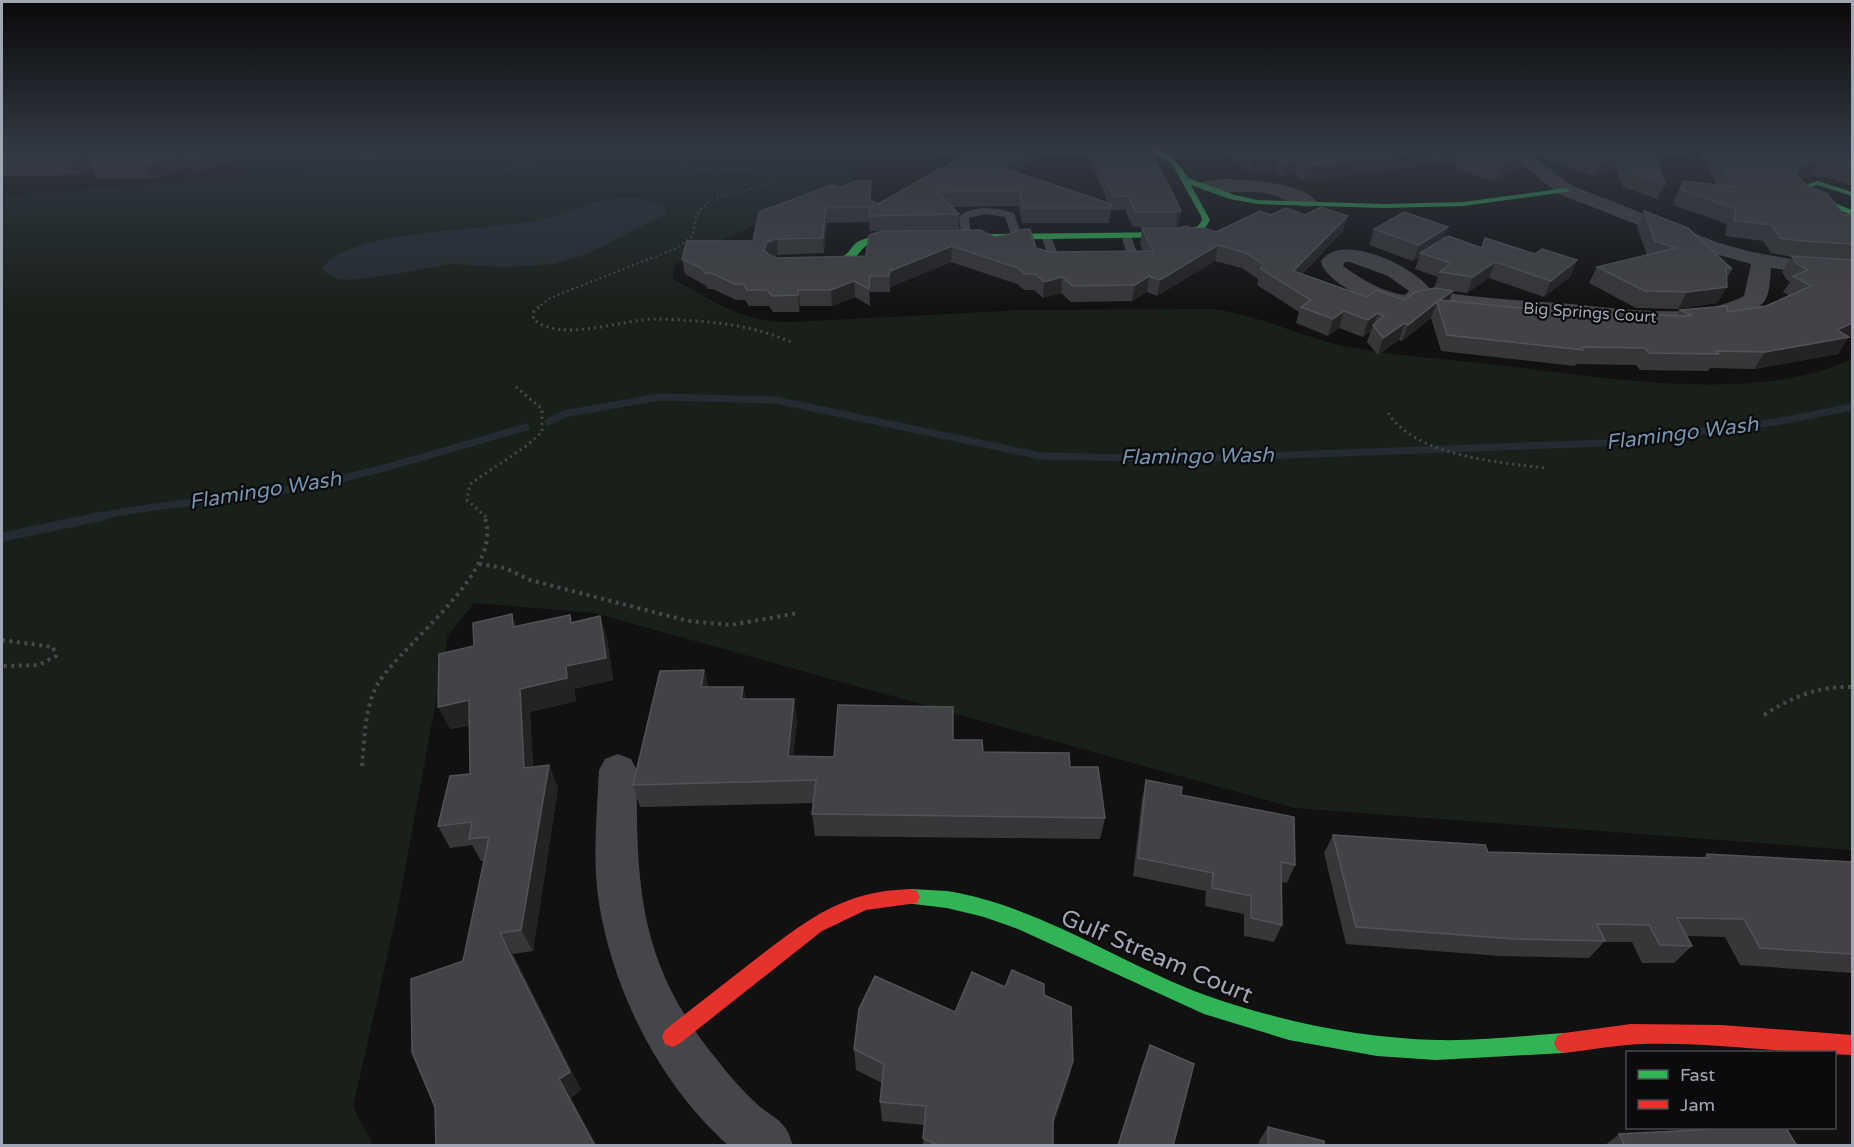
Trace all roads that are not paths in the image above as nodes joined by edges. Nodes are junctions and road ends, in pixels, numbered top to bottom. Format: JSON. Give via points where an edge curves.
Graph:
{"nodes":[{"id":1,"x":1197,"y":202,"type":"edge"},
{"id":2,"x":1307,"y":202,"type":"edge"},
{"id":3,"x":1490,"y":202,"type":"edge"},
{"id":4,"x":1596,"y":202,"type":"edge"},
{"id":5,"x":1823,"y":202,"type":"edge"},
{"id":6,"x":1852,"y":213,"type":"edge"},
{"id":7,"x":1126,"y":235,"type":"junction"},
{"id":8,"x":1046,"y":236,"type":"junction"},
{"id":9,"x":961,"y":237,"type":"joint"},
{"id":10,"x":1017,"y":237,"type":"junction"},
{"id":11,"x":923,"y":238,"type":"edge"},
{"id":12,"x":1762,"y":260,"type":"junction"},
{"id":13,"x":1083,"y":261,"type":"edge"},
{"id":14,"x":1105,"y":261,"type":"edge"},
{"id":15,"x":801,"y":263,"type":"edge"},
{"id":16,"x":1852,"y":268,"type":"edge"},
{"id":17,"x":1420,"y":294,"type":"edge"},
{"id":18,"x":618,"y":770,"type":"dead end"},
{"id":19,"x":672,"y":1037,"type":"junction"},
{"id":20,"x":1852,"y":1045,"type":"edge"},
{"id":21,"x":768,"y":1146,"type":"edge"}],
"edges":[{"from":1,"to":7,"type":"street","via":[[1206,220],[1201,228],[1184,234]]},
{"from":2,"to":3,"type":"street","via":[[1430,206]]},
{"from":4,"to":12,"type":"street","via":[[1712,247]]},
{"from":5,"to":6,"type":"street"},
{"from":7,"to":8,"type":"street"},
{"from":7,"to":14,"type":"lane","via":[[1130,256]]},
{"from":8,"to":10,"type":"street"},
{"from":8,"to":13,"type":"lane","via":[[1053,256]]},
{"from":9,"to":10,"type":"street"},
{"from":9,"to":10,"type":"lane","via":[[966,215],[998,212],[1012,217]]},
{"from":11,"to":15,"type":"street","via":[[869,240],[859,245],[848,260]]},
{"from":12,"to":16,"type":"street","via":[[1811,268]]},
{"from":12,"to":17,"type":"street","name":"Big Springs Court","via":[[1755,299],[1742,306],[1693,316],[1655,317],[1483,304]]},
{"from":18,"to":19,"type":"street","via":[[616,859],[620,902],[648,992]]},
{"from":19,"to":20,"type":"street","name":"Gulf Stream Court","via":[[822,919],[857,903],[912,896],[946,900],[1007,918],[1200,1002],[1261,1023],[1323,1038],[1437,1050],[1636,1034],[1705,1033]]},
{"from":19,"to":21,"type":"street","via":[[725,1106]]}]}
